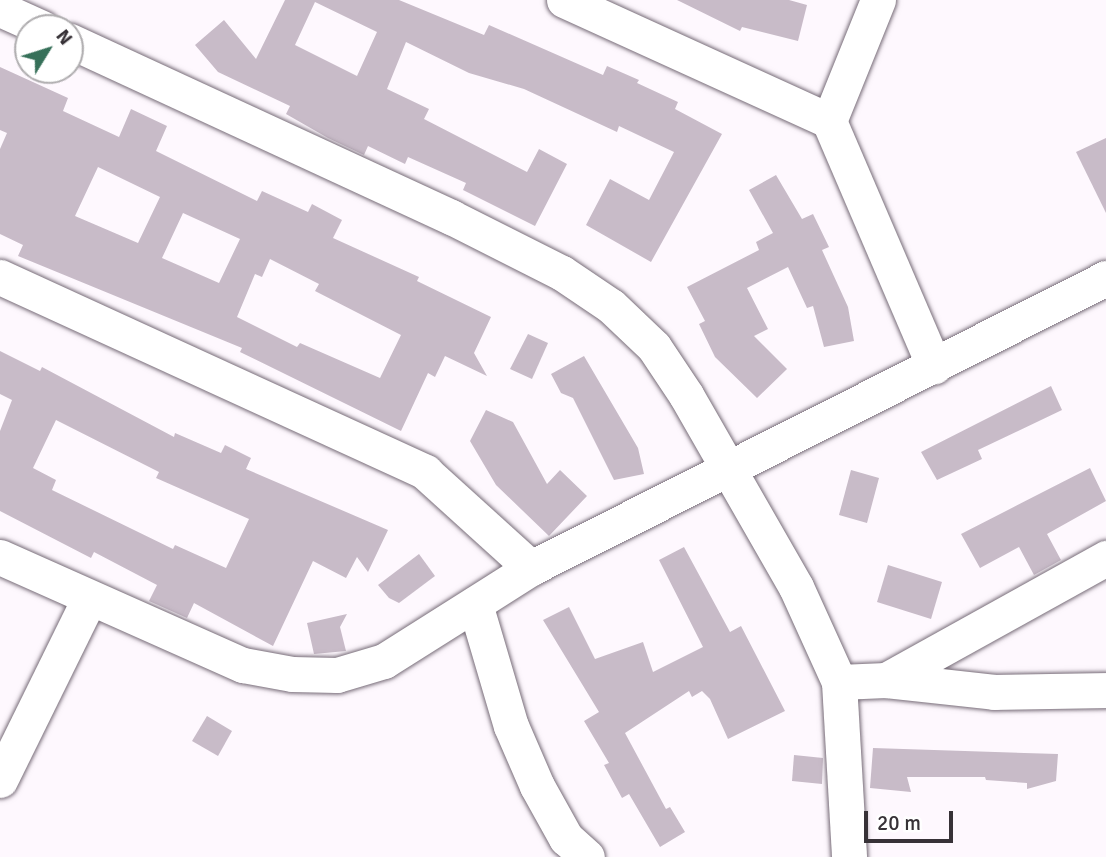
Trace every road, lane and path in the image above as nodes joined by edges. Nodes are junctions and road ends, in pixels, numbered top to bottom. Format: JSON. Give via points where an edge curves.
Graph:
{"nodes":[{"id":1,"x":564,"y":0,"type":"edge"},
{"id":2,"x":878,"y":0,"type":"edge"},
{"id":3,"x":84,"y":47,"type":"edge"},
{"id":4,"x":829,"y":121,"type":"junction"},
{"id":5,"x":0,"y":277,"type":"edge"},
{"id":6,"x":1106,"y":278,"type":"edge"},
{"id":7,"x":934,"y":366,"type":"junction"},
{"id":8,"x":729,"y":469,"type":"junction"},
{"id":9,"x":0,"y":557,"type":"edge"},
{"id":10,"x":1106,"y":558,"type":"edge"},
{"id":11,"x":531,"y":568,"type":"junction"},
{"id":12,"x":89,"y":599,"type":"junction"},
{"id":13,"x":475,"y":604,"type":"junction"},
{"id":14,"x":886,"y":680,"type":"junction"},
{"id":15,"x":839,"y":682,"type":"junction"},
{"id":16,"x":1106,"y":690,"type":"edge"},
{"id":17,"x":0,"y":780,"type":"edge"},
{"id":18,"x":587,"y":857,"type":"edge"},
{"id":19,"x":849,"y":857,"type":"edge"}],
"edges":[{"from":1,"to":4,"type":"street"},
{"from":2,"to":4,"type":"street"},
{"from":3,"to":8,"type":"street","via":[[562,273],[611,306],[654,347]]},
{"from":4,"to":7,"type":"street"},
{"from":5,"to":11,"type":"street","via":[[425,472]]},
{"from":6,"to":7,"type":"street"},
{"from":7,"to":8,"type":"street"},
{"from":8,"to":11,"type":"street"},
{"from":8,"to":15,"type":"street","via":[[796,587]]},
{"from":9,"to":12,"type":"street"},
{"from":10,"to":14,"type":"street"},
{"from":11,"to":13,"type":"street"},
{"from":12,"to":13,"type":"street","via":[[243,665],[292,674],[338,675],[384,661]]},
{"from":12,"to":17,"type":"street"},
{"from":13,"to":18,"type":"street","via":[[511,726],[537,786],[566,838]]},
{"from":14,"to":15,"type":"street"},
{"from":14,"to":16,"type":"street","via":[[994,692]]},
{"from":15,"to":19,"type":"street"}]}
